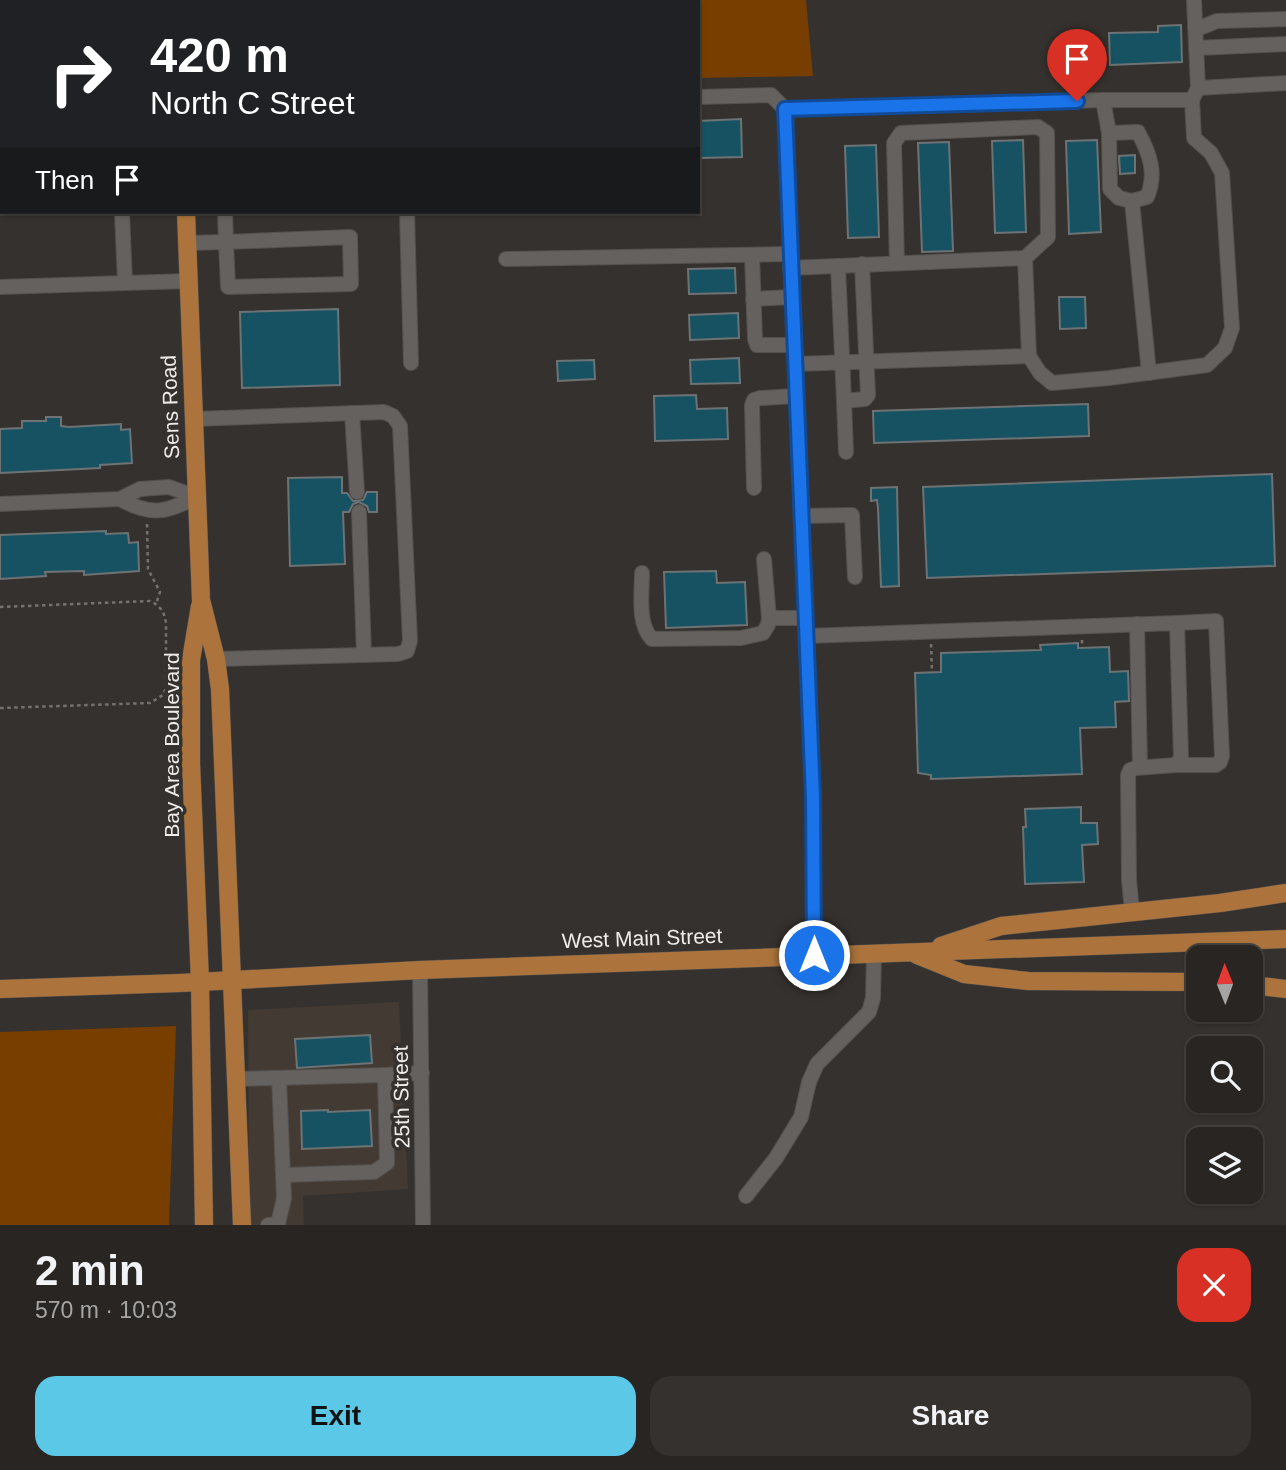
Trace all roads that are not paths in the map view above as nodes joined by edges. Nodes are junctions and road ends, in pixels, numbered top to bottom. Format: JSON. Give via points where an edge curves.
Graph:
{"nodes":[{"id":1,"x":1194,"y":0,"type":"edge"},
{"id":2,"x":1286,"y":19,"type":"edge"},
{"id":3,"x":1195,"y":27,"type":"junction"},
{"id":4,"x":1286,"y":44,"type":"edge"},
{"id":5,"x":1196,"y":48,"type":"junction"},
{"id":6,"x":1286,"y":83,"type":"edge"},
{"id":7,"x":1195,"y":94,"type":"junction"},
{"id":8,"x":700,"y":97,"type":"edge"},
{"id":9,"x":1103,"y":100,"type":"junction"},
{"id":10,"x":785,"y":109,"type":"junction"},
{"id":11,"x":1109,"y":132,"type":"junction"},
{"id":12,"x":1132,"y":201,"type":"junction"},
{"id":13,"x":122,"y":214,"type":"edge"},
{"id":14,"x":186,"y":214,"type":"edge"},
{"id":15,"x":225,"y":214,"type":"edge"},
{"id":16,"x":407,"y":214,"type":"edge"},
{"id":17,"x":226,"y":242,"type":"junction"},
{"id":18,"x":187,"y":243,"type":"junction"},
{"id":19,"x":752,"y":255,"type":"junction"},
{"id":20,"x":1025,"y":258,"type":"junction"},
{"id":21,"x":506,"y":259,"type":"dead end"},
{"id":22,"x":790,"y":261,"type":"junction"},
{"id":23,"x":897,"y":263,"type":"junction"},
{"id":24,"x":862,"y":264,"type":"junction"},
{"id":25,"x":838,"y":266,"type":"junction"},
{"id":26,"x":188,"y":281,"type":"junction"},
{"id":27,"x":125,"y":283,"type":"junction"},
{"id":28,"x":0,"y":287,"type":"edge"},
{"id":29,"x":791,"y":297,"type":"junction"},
{"id":30,"x":753,"y":299,"type":"junction"},
{"id":31,"x":794,"y":345,"type":"junction"},
{"id":32,"x":1029,"y":356,"type":"junction"},
{"id":33,"x":867,"y":361,"type":"junction"},
{"id":34,"x":842,"y":362,"type":"junction"},
{"id":35,"x":411,"y":363,"type":"dead end"},
{"id":36,"x":794,"y":364,"type":"junction"},
{"id":37,"x":1149,"y":373,"type":"junction"},
{"id":38,"x":796,"y":396,"type":"junction"},
{"id":39,"x":844,"y":401,"type":"junction"},
{"id":40,"x":352,"y":413,"type":"junction"},
{"id":41,"x":193,"y":419,"type":"junction"},
{"id":42,"x":846,"y":452,"type":"dead end"},
{"id":43,"x":754,"y":488,"type":"dead end"},
{"id":44,"x":358,"y":492,"type":"dead end"},
{"id":45,"x":197,"y":497,"type":"junction"},
{"id":46,"x":120,"y":499,"type":"junction"},
{"id":47,"x":0,"y":504,"type":"edge"},
{"id":48,"x":359,"y":512,"type":"dead end"},
{"id":49,"x":802,"y":516,"type":"junction"},
{"id":50,"x":765,"y":559,"type":"dead end"},
{"id":51,"x":642,"y":573,"type":"dead end"},
{"id":52,"x":855,"y":577,"type":"dead end"},
{"id":53,"x":201,"y":600,"type":"junction"},
{"id":54,"x":769,"y":618,"type":"junction"},
{"id":55,"x":806,"y":618,"type":"junction"},
{"id":56,"x":1177,"y":623,"type":"junction"},
{"id":57,"x":1137,"y":624,"type":"junction"},
{"id":58,"x":806,"y":636,"type":"junction"},
{"id":59,"x":364,"y":655,"type":"junction"},
{"id":60,"x":216,"y":659,"type":"junction"},
{"id":61,"x":191,"y":660,"type":"junction"},
{"id":62,"x":1176,"y":765,"type":"junction"},
{"id":63,"x":1140,"y":767,"type":"junction"},
{"id":64,"x":1286,"y":893,"type":"edge"},
{"id":65,"x":1132,"y":911,"type":"junction"},
{"id":66,"x":1286,"y":939,"type":"edge"},
{"id":67,"x":918,"y":952,"type":"junction"},
{"id":68,"x":874,"y":953,"type":"junction"},
{"id":69,"x":814,"y":955,"type":"junction"},
{"id":70,"x":420,"y":970,"type":"junction"},
{"id":71,"x":231,"y":980,"type":"junction"},
{"id":72,"x":200,"y":982,"type":"junction"},
{"id":73,"x":1186,"y":982,"type":"edge"},
{"id":74,"x":1264,"y":986,"type":"edge"},
{"id":75,"x":0,"y":989,"type":"edge"},
{"id":76,"x":1286,"y":989,"type":"edge"},
{"id":77,"x":422,"y":1073,"type":"junction"},
{"id":78,"x":385,"y":1075,"type":"junction"},
{"id":79,"x":279,"y":1078,"type":"junction"},
{"id":80,"x":236,"y":1079,"type":"junction"},
{"id":81,"x":283,"y":1175,"type":"junction"},
{"id":82,"x":746,"y":1196,"type":"dead end"},
{"id":83,"x":204,"y":1225,"type":"edge"},
{"id":84,"x":242,"y":1225,"type":"edge"},
{"id":85,"x":268,"y":1225,"type":"edge"},
{"id":86,"x":423,"y":1225,"type":"edge"}],
"edges":[{"from":1,"to":3,"type":"street"},
{"from":2,"to":3,"type":"street","via":[[1217,21]]},
{"from":3,"to":5,"type":"street"},
{"from":4,"to":5,"type":"street"},
{"from":5,"to":7,"type":"street"},
{"from":6,"to":7,"type":"street"},
{"from":7,"to":9,"type":"street"},
{"from":7,"to":37,"type":"street","via":[[1194,138],[1222,173],[1232,328],[1225,348],[1207,365]]},
{"from":8,"to":10,"type":"street","via":[[771,94]]},
{"from":9,"to":10,"type":"street"},
{"from":9,"to":11,"type":"street"},
{"from":10,"to":22,"type":"street"},
{"from":11,"to":12,"type":"street","via":[[1110,189],[1119,198]]},
{"from":11,"to":12,"type":"street","via":[[1138,132],[1148,150],[1152,187],[1147,197]]},
{"from":12,"to":37,"type":"street"},
{"from":13,"to":27,"type":"street"},
{"from":14,"to":18,"type":"main road","name":"Sens Road"},
{"from":15,"to":17,"type":"street"},
{"from":16,"to":35,"type":"street"},
{"from":17,"to":17,"type":"street","via":[[228,287],[351,284],[350,237]]},
{"from":17,"to":18,"type":"street"},
{"from":18,"to":26,"type":"main road","name":"Sens Road"},
{"from":19,"to":21,"type":"street"},
{"from":19,"to":22,"type":"street"},
{"from":19,"to":30,"type":"street"},
{"from":20,"to":23,"type":"street"},
{"from":20,"to":23,"type":"street","via":[[1048,237],[1047,133],[1038,127],[901,133],[894,143]]},
{"from":20,"to":32,"type":"street"},
{"from":22,"to":25,"type":"street"},
{"from":22,"to":29,"type":"street"},
{"from":23,"to":24,"type":"street"},
{"from":24,"to":25,"type":"street"},
{"from":24,"to":33,"type":"street"},
{"from":25,"to":34,"type":"street"},
{"from":26,"to":27,"type":"street"},
{"from":26,"to":41,"type":"main road","name":"Sens Road"},
{"from":27,"to":28,"type":"street"},
{"from":29,"to":30,"type":"street"},
{"from":29,"to":31,"type":"street"},
{"from":30,"to":31,"type":"street","via":[[757,345]]},
{"from":31,"to":36,"type":"street"},
{"from":32,"to":33,"type":"street"},
{"from":32,"to":37,"type":"street","via":[[1052,383]]},
{"from":33,"to":34,"type":"street"},
{"from":33,"to":39,"type":"street","via":[[866,399]]},
{"from":34,"to":36,"type":"street"},
{"from":34,"to":39,"type":"street"},
{"from":36,"to":38,"type":"street"},
{"from":38,"to":43,"type":"street","via":[[754,400]]},
{"from":38,"to":49,"type":"street"},
{"from":39,"to":42,"type":"street"},
{"from":40,"to":41,"type":"street"},
{"from":40,"to":44,"type":"street"},
{"from":40,"to":59,"type":"street","via":[[393,416],[401,439],[410,645],[398,654]]},
{"from":41,"to":45,"type":"main road","name":"Sens Road"},
{"from":45,"to":46,"type":"street","via":[[169,486],[140,489]]},
{"from":45,"to":46,"type":"street","via":[[170,510],[140,508]]},
{"from":45,"to":53,"type":"main road","name":"Sens Road"},
{"from":46,"to":47,"type":"street"},
{"from":48,"to":59,"type":"street"},
{"from":49,"to":52,"type":"street","via":[[852,515]]},
{"from":49,"to":55,"type":"street"},
{"from":50,"to":54,"type":"street"},
{"from":51,"to":54,"type":"street","via":[[642,615],[652,639],[756,636],[766,630]]},
{"from":53,"to":60,"type":"main road","name":"Bay Area Boulevard"},
{"from":53,"to":61,"type":"main road","name":"Bay Area Boulevard"},
{"from":54,"to":55,"type":"street"},
{"from":55,"to":58,"type":"street"},
{"from":56,"to":57,"type":"street"},
{"from":56,"to":62,"type":"street","via":[[1181,758]]},
{"from":56,"to":62,"type":"street","via":[[1216,621],[1222,756],[1216,765]]},
{"from":57,"to":58,"type":"street"},
{"from":57,"to":63,"type":"street"},
{"from":58,"to":69,"type":"street"},
{"from":59,"to":60,"type":"street"},
{"from":60,"to":61,"type":"main road"},
{"from":60,"to":71,"type":"main road","name":"Bay Area Boulevard"},
{"from":61,"to":72,"type":"main road","name":"Bay Area Boulevard"},
{"from":62,"to":63,"type":"street"},
{"from":63,"to":65,"type":"street","via":[[1130,770],[1128,785]]},
{"from":64,"to":65,"type":"main road"},
{"from":65,"to":67,"type":"main road","via":[[1001,926]]},
{"from":66,"to":67,"type":"main road","name":"West Main Street"},
{"from":67,"to":68,"type":"main road","name":"West Main Street"},
{"from":67,"to":73,"type":"main road","via":[[964,974]]},
{"from":68,"to":69,"type":"main road","name":"West Main Street"},
{"from":68,"to":82,"type":"street","via":[[869,1012],[817,1064],[801,1117]]},
{"from":69,"to":70,"type":"main road","name":"West Main Street"},
{"from":70,"to":71,"type":"main road","name":"West Main Street"},
{"from":70,"to":77,"type":"street","name":"25th Street"},
{"from":71,"to":72,"type":"main road","name":"West Main Street"},
{"from":71,"to":80,"type":"main road","name":"Bay Area Boulevard"},
{"from":72,"to":75,"type":"main road","name":"West Main Street"},
{"from":72,"to":83,"type":"main road","name":"Bay Area Boulevard"},
{"from":74,"to":76,"type":"main road"},
{"from":77,"to":78,"type":"street"},
{"from":77,"to":86,"type":"street","name":"25th Street"},
{"from":78,"to":79,"type":"street"},
{"from":78,"to":81,"type":"street","via":[[387,1163],[374,1172]]},
{"from":79,"to":80,"type":"street"},
{"from":79,"to":81,"type":"street"},
{"from":80,"to":84,"type":"main road","name":"Bay Area Boulevard"},
{"from":81,"to":85,"type":"street","via":[[278,1224]]}]}
